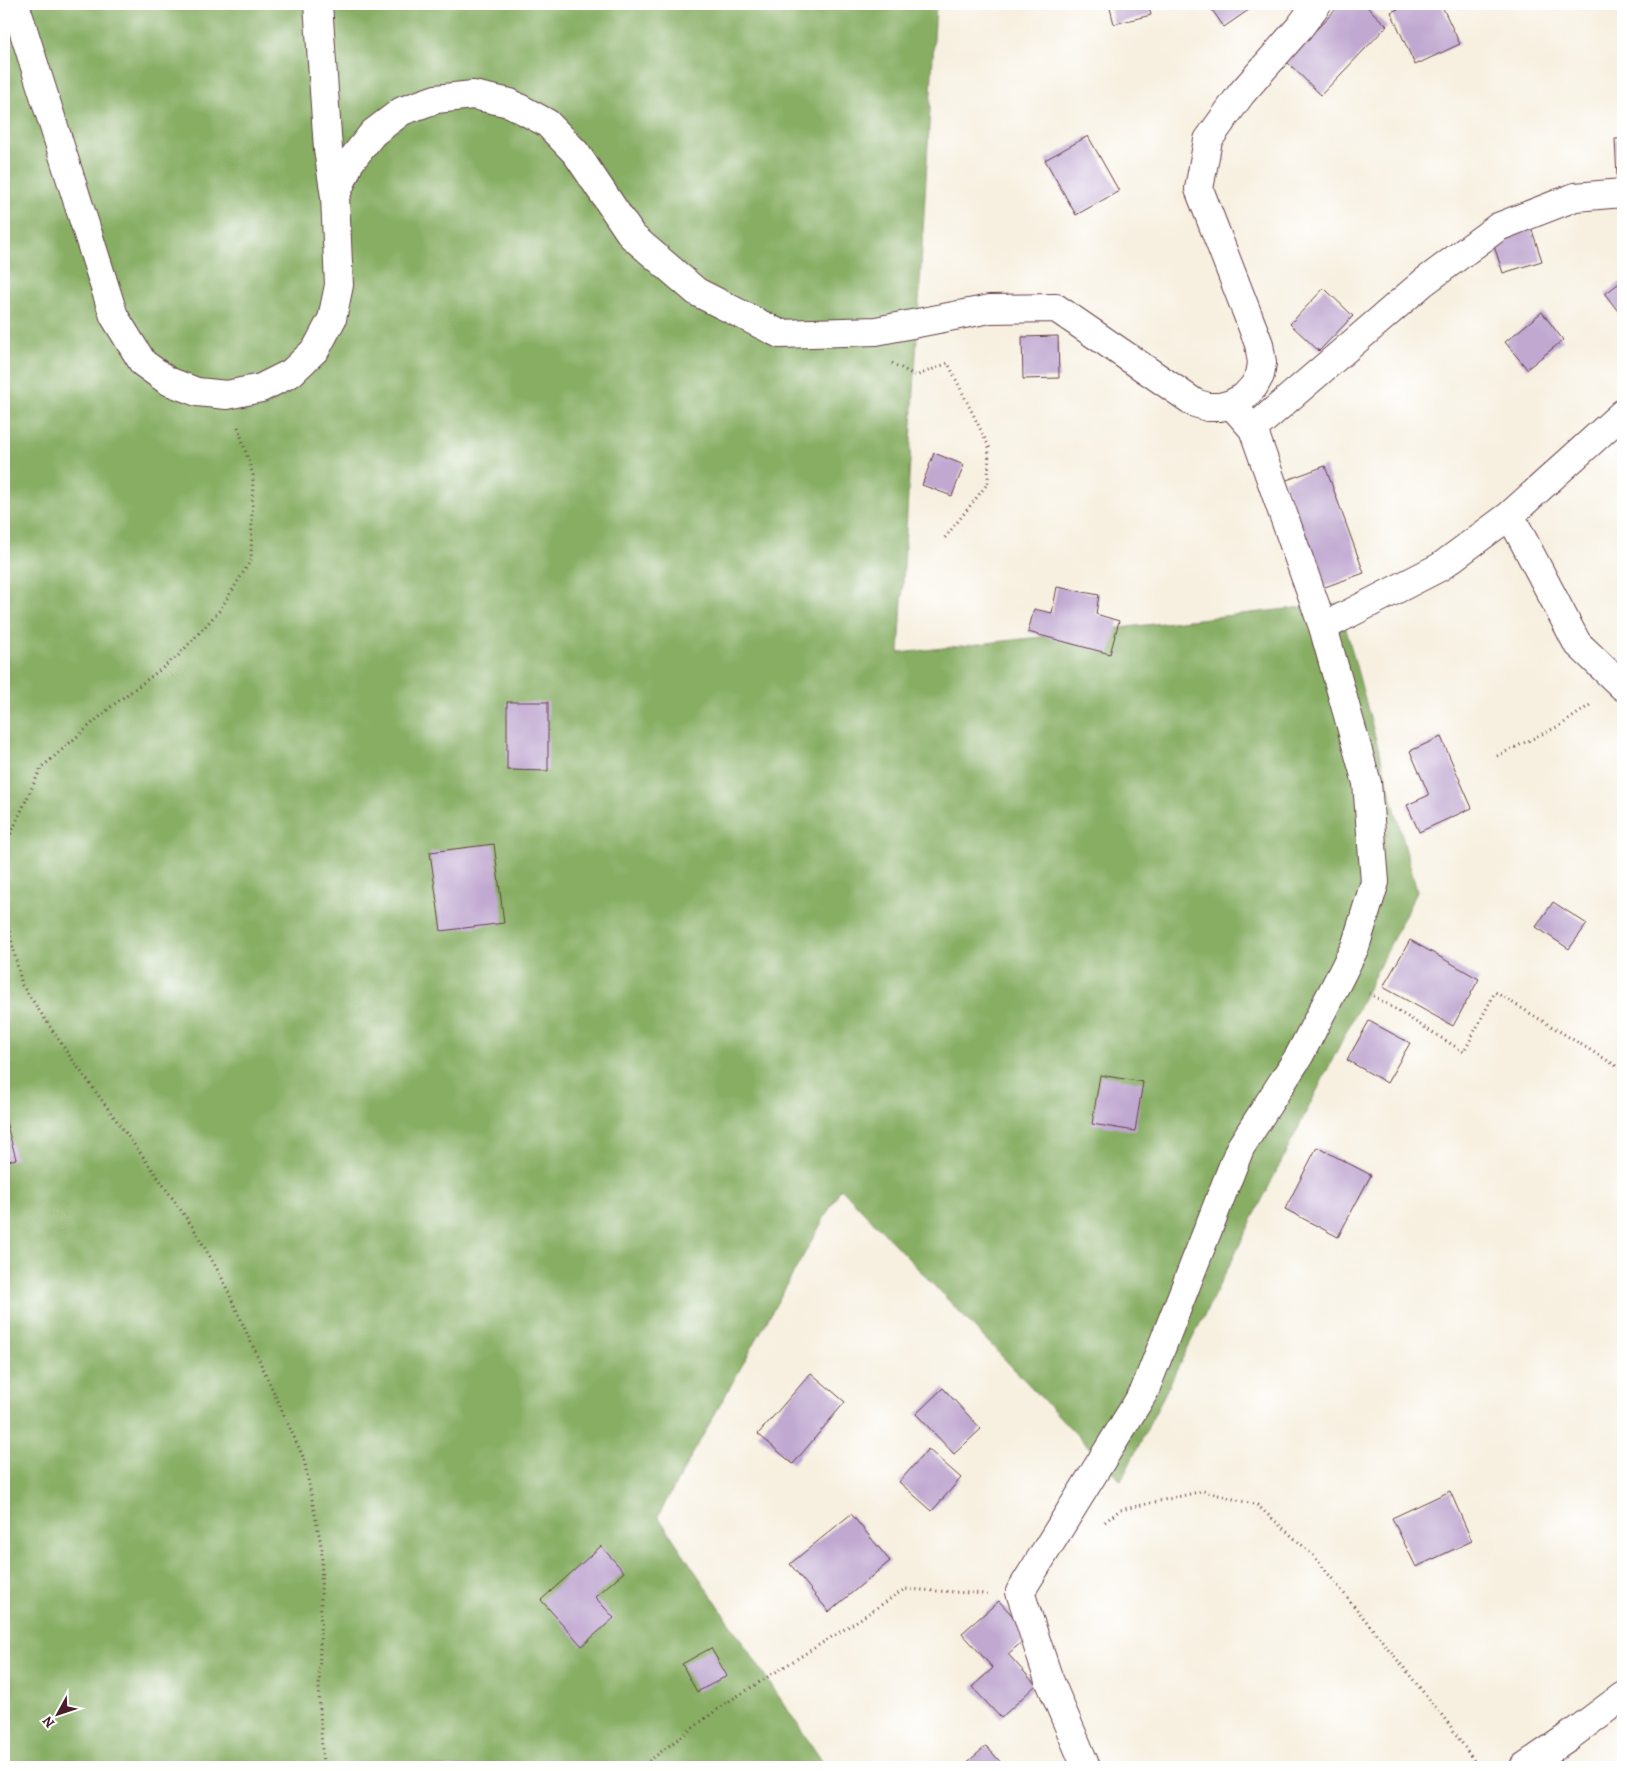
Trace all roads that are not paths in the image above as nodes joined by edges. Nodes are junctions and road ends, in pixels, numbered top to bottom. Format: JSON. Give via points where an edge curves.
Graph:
{"nodes":[{"id":1,"x":15,"y":4,"type":"edge"},
{"id":2,"x":318,"y":4,"type":"edge"},
{"id":3,"x":1316,"y":4,"type":"edge"},
{"id":4,"x":1623,"y":193,"type":"edge"},
{"id":5,"x":335,"y":197,"type":"junction"},
{"id":6,"x":1231,"y":404,"type":"junction"},
{"id":7,"x":1623,"y":413,"type":"edge"},
{"id":8,"x":1253,"y":429,"type":"junction"},
{"id":9,"x":1510,"y":515,"type":"junction"},
{"id":10,"x":1323,"y":628,"type":"junction"},
{"id":11,"x":1621,"y":686,"type":"edge"},
{"id":12,"x":1623,"y":1696,"type":"edge"},
{"id":13,"x":1086,"y":1767,"type":"edge"},
{"id":14,"x":1524,"y":1767,"type":"edge"}],
"edges":[{"from":1,"to":5,"type":"street","via":[[114,316],[143,363],[168,381],[197,392],[227,395],[261,388],[291,373],[316,349],[332,319],[340,285]]},
{"from":2,"to":5,"type":"street","via":[[328,148]]},
{"from":3,"to":6,"type":"street","via":[[1241,94],[1208,140],[1199,189],[1232,268],[1262,354],[1260,375],[1254,386]]},
{"from":4,"to":8,"type":"street","via":[[1574,197],[1498,227],[1424,282]]},
{"from":5,"to":6,"type":"street","via":[[350,162],[373,133],[402,111],[436,99],[473,95],[510,103],[547,123],[576,153],[632,236],[697,292],[780,334],[876,331],[990,309],[1056,308],[1195,403],[1214,407]]},
{"from":6,"to":8,"type":"street"},
{"from":7,"to":9,"type":"street"},
{"from":8,"to":10,"type":"street"},
{"from":9,"to":10,"type":"street","via":[[1440,567]]},
{"from":9,"to":11,"type":"street","via":[[1577,643]]},
{"from":10,"to":13,"type":"street","via":[[1367,783],[1375,882],[1355,947],[1299,1056],[1240,1148],[1144,1392],[1020,1592],[1048,1677]]},
{"from":12,"to":14,"type":"street"}]}
